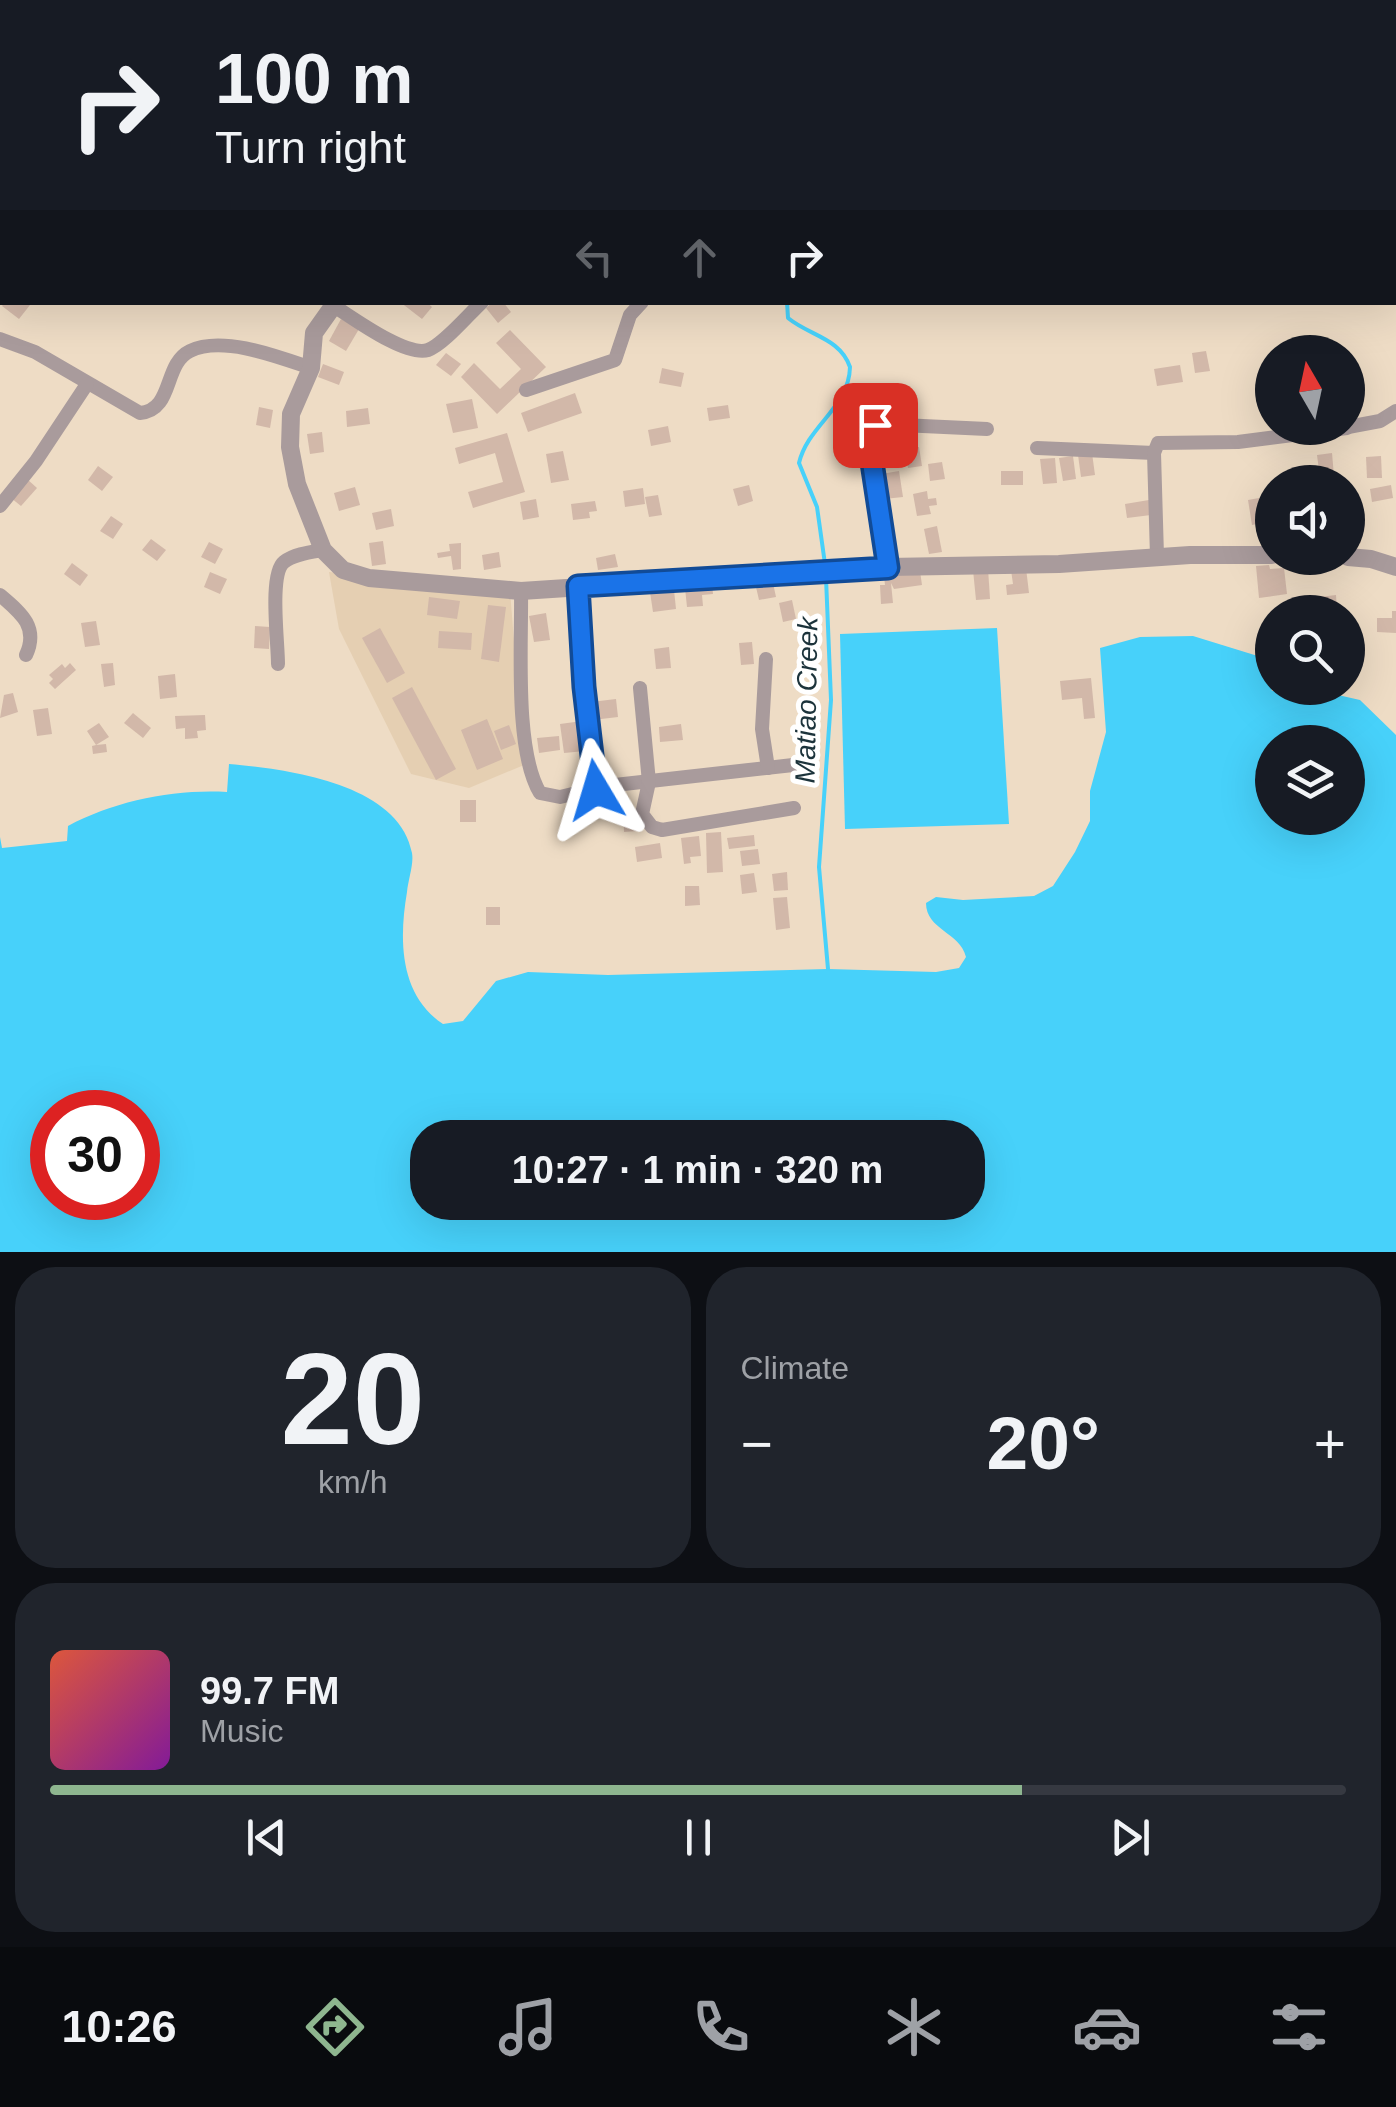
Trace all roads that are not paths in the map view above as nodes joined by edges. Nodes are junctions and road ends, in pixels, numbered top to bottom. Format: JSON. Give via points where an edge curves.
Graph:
{"nodes":[{"id":1,"x":334,"y":305,"type":"edge"},
{"id":2,"x":337,"y":305,"type":"edge"},
{"id":3,"x":479,"y":305,"type":"edge"},
{"id":4,"x":639,"y":305,"type":"edge"},
{"id":5,"x":0,"y":339,"type":"edge"},
{"id":6,"x":311,"y":368,"type":"junction"},
{"id":7,"x":87,"y":384,"type":"junction"},
{"id":8,"x":526,"y":390,"type":"dead end"},
{"id":9,"x":1396,"y":411,"type":"edge"},
{"id":10,"x":1365,"y":424,"type":"edge"},
{"id":11,"x":987,"y":429,"type":"dead end"},
{"id":12,"x":1255,"y":440,"type":"edge"},
{"id":13,"x":1037,"y":448,"type":"dead end"},
{"id":14,"x":1154,"y":453,"type":"junction"},
{"id":15,"x":0,"y":506,"type":"edge"},
{"id":16,"x":323,"y":550,"type":"junction"},
{"id":17,"x":1255,"y":554,"type":"edge"},
{"id":18,"x":1157,"y":556,"type":"junction"},
{"id":19,"x":1365,"y":558,"type":"edge"},
{"id":20,"x":1396,"y":567,"type":"edge"},
{"id":21,"x":888,"y":568,"type":"junction"},
{"id":22,"x":578,"y":586,"type":"junction"},
{"id":23,"x":521,"y":591,"type":"junction"},
{"id":24,"x":0,"y":595,"type":"edge"},
{"id":25,"x":26,"y":655,"type":"dead end"},
{"id":26,"x":766,"y":659,"type":"dead end"},
{"id":27,"x":278,"y":664,"type":"dead end"},
{"id":28,"x":640,"y":688,"type":"dead end"},
{"id":29,"x":794,"y":765,"type":"dead end"},
{"id":30,"x":768,"y":768,"type":"junction"},
{"id":31,"x":649,"y":782,"type":"junction"},
{"id":32,"x":596,"y":790,"type":"junction"},
{"id":33,"x":794,"y":808,"type":"dead end"}],
"edges":[{"from":1,"to":6,"type":"street","via":[[314,334]]},
{"from":2,"to":3,"type":"street","via":[[418,351],[432,348]]},
{"from":4,"to":8,"type":"street","via":[[613,362]]},
{"from":5,"to":7,"type":"street"},
{"from":6,"to":7,"type":"street","via":[[259,350],[192,350],[180,358],[150,412],[132,411]]},
{"from":6,"to":16,"type":"street","via":[[291,414],[290,447]]},
{"from":7,"to":15,"type":"street"},
{"from":9,"to":10,"type":"street"},
{"from":11,"to":21,"type":"street","via":[[870,428]]},
{"from":12,"to":14,"type":"street","via":[[1158,442]]},
{"from":13,"to":14,"type":"street"},
{"from":14,"to":18,"type":"street"},
{"from":16,"to":23,"type":"street","via":[[344,570],[369,578]]},
{"from":16,"to":27,"type":"street","via":[[284,562],[276,572]]},
{"from":17,"to":18,"type":"street"},
{"from":18,"to":21,"type":"street"},
{"from":19,"to":20,"type":"street"},
{"from":21,"to":22,"type":"street"},
{"from":22,"to":23,"type":"street"},
{"from":22,"to":32,"type":"street"},
{"from":23,"to":32,"type":"street","via":[[533,782],[548,797]]},
{"from":24,"to":25,"type":"street","via":[[32,630]]},
{"from":26,"to":30,"type":"street","via":[[762,729]]},
{"from":28,"to":31,"type":"street"},
{"from":29,"to":30,"type":"street"},
{"from":30,"to":31,"type":"street"},
{"from":31,"to":32,"type":"street"},
{"from":31,"to":33,"type":"street","via":[[642,814],[662,830]]}]}
